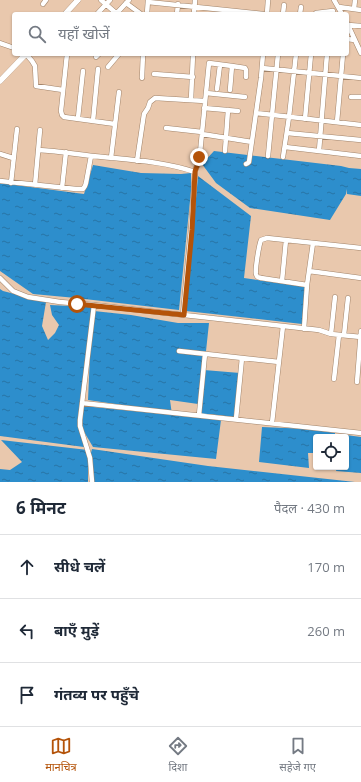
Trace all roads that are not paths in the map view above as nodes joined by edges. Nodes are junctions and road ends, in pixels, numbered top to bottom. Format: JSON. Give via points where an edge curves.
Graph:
{"nodes":[{"id":1,"x":46,"y":0,"type":"edge"},
{"id":2,"x":78,"y":0,"type":"edge"},
{"id":3,"x":101,"y":0,"type":"edge"},
{"id":4,"x":110,"y":0,"type":"edge"},
{"id":5,"x":194,"y":0,"type":"edge"},
{"id":6,"x":268,"y":0,"type":"edge"},
{"id":7,"x":334,"y":0,"type":"edge"},
{"id":8,"x":355,"y":0,"type":"edge"},
{"id":9,"x":127,"y":1,"type":"edge"},
{"id":10,"x":148,"y":1,"type":"edge"},
{"id":11,"x":42,"y":4,"type":"dead end"},
{"id":12,"x":106,"y":4,"type":"junction"},
{"id":13,"x":178,"y":4,"type":"junction"},
{"id":14,"x":284,"y":5,"type":"dead end"},
{"id":15,"x":194,"y":6,"type":"junction"},
{"id":16,"x":301,"y":7,"type":"dead end"},
{"id":17,"x":316,"y":7,"type":"dead end"},
{"id":18,"x":339,"y":8,"type":"junction"},
{"id":19,"x":354,"y":9,"type":"junction"},
{"id":20,"x":361,"y":10,"type":"edge"},
{"id":21,"x":68,"y":12,"type":"edge"},
{"id":22,"x":100,"y":12,"type":"edge"},
{"id":23,"x":115,"y":12,"type":"edge"},
{"id":24,"x":119,"y":12,"type":"edge"},
{"id":25,"x":139,"y":12,"type":"edge"},
{"id":26,"x":147,"y":12,"type":"edge"},
{"id":27,"x":177,"y":12,"type":"edge"},
{"id":28,"x":194,"y":12,"type":"edge"},
{"id":29,"x":246,"y":12,"type":"edge"},
{"id":30,"x":267,"y":12,"type":"edge"},
{"id":31,"x":283,"y":12,"type":"edge"},
{"id":32,"x":300,"y":12,"type":"edge"},
{"id":33,"x":316,"y":12,"type":"edge"},
{"id":34,"x":332,"y":12,"type":"edge"},
{"id":35,"x":341,"y":12,"type":"edge"},
{"id":36,"x":349,"y":24,"type":"edge"},
{"id":37,"x":349,"y":26,"type":"edge"},
{"id":38,"x":361,"y":26,"type":"edge"},
{"id":39,"x":349,"y":39,"type":"edge"},
{"id":40,"x":355,"y":40,"type":"junction"},
{"id":41,"x":0,"y":43,"type":"edge"},
{"id":42,"x":12,"y":47,"type":"edge"},
{"id":43,"x":361,"y":53,"type":"edge"},
{"id":44,"x":24,"y":56,"type":"edge"},
{"id":45,"x":28,"y":56,"type":"edge"},
{"id":46,"x":67,"y":56,"type":"edge"},
{"id":47,"x":117,"y":56,"type":"edge"},
{"id":48,"x":144,"y":56,"type":"edge"},
{"id":49,"x":193,"y":56,"type":"edge"},
{"id":50,"x":264,"y":56,"type":"edge"},
{"id":51,"x":278,"y":56,"type":"edge"},
{"id":52,"x":296,"y":56,"type":"edge"},
{"id":53,"x":311,"y":56,"type":"edge"},
{"id":54,"x":327,"y":56,"type":"edge"},
{"id":55,"x":343,"y":56,"type":"edge"},
{"id":56,"x":220,"y":65,"type":"junction"},
{"id":57,"x":232,"y":66,"type":"junction"},
{"id":58,"x":108,"y":67,"type":"dead end"},
{"id":59,"x":262,"y":68,"type":"junction"},
{"id":60,"x":98,"y":69,"type":"dead end"},
{"id":61,"x":277,"y":69,"type":"junction"},
{"id":62,"x":294,"y":71,"type":"junction"},
{"id":63,"x":83,"y":72,"type":"dead end"},
{"id":64,"x":309,"y":72,"type":"junction"},
{"id":65,"x":154,"y":74,"type":"dead end"},
{"id":66,"x":326,"y":74,"type":"junction"},
{"id":67,"x":342,"y":75,"type":"junction"},
{"id":68,"x":192,"y":77,"type":"junction"},
{"id":69,"x":246,"y":77,"type":"dead end"},
{"id":70,"x":142,"y":78,"type":"dead end"},
{"id":71,"x":361,"y":78,"type":"edge"},
{"id":72,"x":0,"y":80,"type":"edge"},
{"id":73,"x":217,"y":89,"type":"dead end"},
{"id":74,"x":63,"y":90,"type":"junction"},
{"id":75,"x":230,"y":90,"type":"dead end"},
{"id":76,"x":119,"y":92,"type":"dead end"},
{"id":77,"x":206,"y":93,"type":"junction"},
{"id":78,"x":245,"y":97,"type":"dead end"},
{"id":79,"x":351,"y":97,"type":"dead end"},
{"id":80,"x":361,"y":97,"type":"edge"},
{"id":81,"x":191,"y":100,"type":"junction"},
{"id":82,"x":205,"y":101,"type":"junction"},
{"id":83,"x":204,"y":108,"type":"junction"},
{"id":84,"x":228,"y":110,"type":"junction"},
{"id":85,"x":238,"y":111,"type":"dead end"},
{"id":86,"x":256,"y":113,"type":"junction"},
{"id":87,"x":272,"y":115,"type":"junction"},
{"id":88,"x":289,"y":117,"type":"junction"},
{"id":89,"x":78,"y":118,"type":"junction"},
{"id":90,"x":304,"y":119,"type":"junction"},
{"id":91,"x":321,"y":120,"type":"junction"},
{"id":92,"x":93,"y":121,"type":"junction"},
{"id":93,"x":337,"y":122,"type":"junction"},
{"id":94,"x":115,"y":124,"type":"junction"},
{"id":95,"x":361,"y":125,"type":"edge"},
{"id":96,"x":166,"y":128,"type":"dead end"},
{"id":97,"x":17,"y":129,"type":"dead end"},
{"id":98,"x":40,"y":130,"type":"dead end"},
{"id":99,"x":202,"y":133,"type":"junction"},
{"id":100,"x":287,"y":133,"type":"junction"},
{"id":101,"x":226,"y":137,"type":"junction"},
{"id":102,"x":320,"y":137,"type":"junction"},
{"id":103,"x":361,"y":140,"type":"edge"},
{"id":104,"x":252,"y":142,"type":"junction"},
{"id":105,"x":285,"y":147,"type":"junction"},
{"id":106,"x":38,"y":150,"type":"junction"},
{"id":107,"x":225,"y":151,"type":"dead end"},
{"id":108,"x":319,"y":151,"type":"junction"},
{"id":109,"x":66,"y":152,"type":"junction"},
{"id":110,"x":0,"y":154,"type":"edge"},
{"id":111,"x":91,"y":156,"type":"junction"},
{"id":112,"x":268,"y":156,"type":"dead end"},
{"id":113,"x":361,"y":156,"type":"edge"},
{"id":114,"x":283,"y":157,"type":"dead end"},
{"id":115,"x":13,"y":158,"type":"junction"},
{"id":116,"x":111,"y":158,"type":"junction"},
{"id":117,"x":137,"y":161,"type":"junction"},
{"id":118,"x":246,"y":164,"type":"dead end"},
{"id":119,"x":195,"y":170,"type":"junction"},
{"id":120,"x":0,"y":181,"type":"edge"},
{"id":121,"x":11,"y":183,"type":"junction"},
{"id":122,"x":35,"y":185,"type":"junction"},
{"id":123,"x":62,"y":188,"type":"junction"},
{"id":124,"x":286,"y":240,"type":"junction"},
{"id":125,"x":313,"y":243,"type":"junction"},
{"id":126,"x":361,"y":248,"type":"edge"},
{"id":127,"x":309,"y":271,"type":"junction"},
{"id":128,"x":0,"y":278,"type":"edge"},
{"id":129,"x":361,"y":278,"type":"edge"},
{"id":130,"x":282,"y":281,"type":"junction"},
{"id":131,"x":307,"y":285,"type":"junction"},
{"id":132,"x":335,"y":297,"type":"dead end"},
{"id":133,"x":348,"y":298,"type":"dead end"},
{"id":134,"x":94,"y":305,"type":"junction"},
{"id":135,"x":184,"y":315,"type":"junction"},
{"id":136,"x":282,"y":326,"type":"junction"},
{"id":137,"x":304,"y":329,"type":"junction"},
{"id":138,"x":361,"y":331,"type":"edge"},
{"id":139,"x":331,"y":334,"type":"junction"},
{"id":140,"x":341,"y":335,"type":"junction"},
{"id":141,"x":361,"y":337,"type":"edge"},
{"id":142,"x":179,"y":351,"type":"dead end"},
{"id":143,"x":205,"y":354,"type":"junction"},
{"id":144,"x":242,"y":358,"type":"junction"},
{"id":145,"x":279,"y":362,"type":"junction"},
{"id":146,"x":334,"y":379,"type":"dead end"},
{"id":147,"x":357,"y":382,"type":"dead end"},
{"id":148,"x":82,"y":403,"type":"junction"},
{"id":149,"x":199,"y":415,"type":"junction"},
{"id":150,"x":236,"y":419,"type":"junction"},
{"id":151,"x":272,"y":423,"type":"junction"},
{"id":152,"x":361,"y":433,"type":"edge"},
{"id":153,"x":92,"y":482,"type":"edge"}],
"edges":[{"from":1,"to":11,"type":"street"},
{"from":2,"to":21,"type":"street"},
{"from":3,"to":12,"type":"street"},
{"from":4,"to":12,"type":"street"},
{"from":5,"to":15,"type":"street"},
{"from":6,"to":30,"type":"street"},
{"from":7,"to":18,"type":"street"},
{"from":7,"to":34,"type":"street"},
{"from":8,"to":19,"type":"street"},
{"from":9,"to":24,"type":"street"},
{"from":9,"to":25,"type":"street"},
{"from":10,"to":13,"type":"street"},
{"from":10,"to":26,"type":"street"},
{"from":12,"to":22,"type":"street"},
{"from":12,"to":23,"type":"street"},
{"from":13,"to":15,"type":"street"},
{"from":13,"to":27,"type":"street"},
{"from":14,"to":31,"type":"street"},
{"from":15,"to":28,"type":"street"},
{"from":15,"to":29,"type":"street"},
{"from":16,"to":32,"type":"street"},
{"from":17,"to":33,"type":"street"},
{"from":18,"to":19,"type":"street"},
{"from":18,"to":35,"type":"street"},
{"from":19,"to":20,"type":"street"},
{"from":36,"to":38,"type":"street"},
{"from":37,"to":40,"type":"street"},
{"from":39,"to":40,"type":"street"},
{"from":40,"to":43,"type":"street"},
{"from":41,"to":42,"type":"street"},
{"from":44,"to":72,"type":"street"},
{"from":45,"to":74,"type":"street","via":[[34,66],[36,86]]},
{"from":46,"to":74,"type":"street"},
{"from":47,"to":58,"type":"street"},
{"from":48,"to":70,"type":"street"},
{"from":49,"to":68,"type":"street"},
{"from":50,"to":59,"type":"street"},
{"from":51,"to":61,"type":"street"},
{"from":52,"to":62,"type":"street"},
{"from":53,"to":64,"type":"street"},
{"from":54,"to":66,"type":"street"},
{"from":55,"to":67,"type":"street"},
{"from":56,"to":57,"type":"street"},
{"from":56,"to":73,"type":"street"},
{"from":56,"to":77,"type":"street","via":[[209,64]]},
{"from":57,"to":69,"type":"street","via":[[245,68]]},
{"from":57,"to":75,"type":"street"},
{"from":59,"to":61,"type":"street"},
{"from":59,"to":86,"type":"street"},
{"from":60,"to":92,"type":"street"},
{"from":61,"to":62,"type":"street"},
{"from":61,"to":87,"type":"street"},
{"from":62,"to":64,"type":"street"},
{"from":62,"to":88,"type":"street"},
{"from":63,"to":89,"type":"street"},
{"from":64,"to":66,"type":"street"},
{"from":64,"to":90,"type":"street"},
{"from":65,"to":68,"type":"street"},
{"from":66,"to":67,"type":"street"},
{"from":66,"to":91,"type":"street"},
{"from":67,"to":71,"type":"street"},
{"from":67,"to":93,"type":"street"},
{"from":68,"to":81,"type":"street"},
{"from":74,"to":89,"type":"street","via":[[62,116]]},
{"from":76,"to":94,"type":"street"},
{"from":77,"to":78,"type":"street"},
{"from":77,"to":82,"type":"street"},
{"from":79,"to":80,"type":"street"},
{"from":81,"to":82,"type":"street"},
{"from":81,"to":117,"type":"street","via":[[156,98],[150,102],[144,114]]},
{"from":82,"to":83,"type":"street"},
{"from":83,"to":84,"type":"street"},
{"from":83,"to":99,"type":"street"},
{"from":84,"to":85,"type":"street"},
{"from":84,"to":101,"type":"street"},
{"from":86,"to":87,"type":"street"},
{"from":86,"to":104,"type":"street"},
{"from":87,"to":88,"type":"street"},
{"from":87,"to":112,"type":"street"},
{"from":88,"to":90,"type":"street"},
{"from":88,"to":100,"type":"street"},
{"from":89,"to":92,"type":"street"},
{"from":90,"to":91,"type":"street"},
{"from":91,"to":93,"type":"street"},
{"from":91,"to":102,"type":"street"},
{"from":92,"to":94,"type":"street"},
{"from":93,"to":95,"type":"street"},
{"from":94,"to":116,"type":"street"},
{"from":96,"to":99,"type":"street"},
{"from":97,"to":115,"type":"street"},
{"from":98,"to":106,"type":"street"},
{"from":99,"to":101,"type":"street"},
{"from":99,"to":119,"type":"street","via":[[199,163]]},
{"from":100,"to":102,"type":"street"},
{"from":100,"to":105,"type":"street"},
{"from":101,"to":104,"type":"street"},
{"from":101,"to":107,"type":"street"},
{"from":102,"to":103,"type":"street"},
{"from":102,"to":108,"type":"street"},
{"from":104,"to":118,"type":"street","via":[[249,162]]},
{"from":105,"to":108,"type":"street"},
{"from":105,"to":114,"type":"street"},
{"from":106,"to":109,"type":"street"},
{"from":106,"to":122,"type":"street"},
{"from":108,"to":113,"type":"street"},
{"from":109,"to":111,"type":"street"},
{"from":109,"to":123,"type":"street"},
{"from":110,"to":115,"type":"street"},
{"from":111,"to":116,"type":"street"},
{"from":111,"to":123,"type":"street","via":[[84,188]]},
{"from":115,"to":121,"type":"street"},
{"from":116,"to":117,"type":"street"},
{"from":117,"to":119,"type":"street"},
{"from":119,"to":135,"type":"street"},
{"from":120,"to":121,"type":"street"},
{"from":121,"to":122,"type":"street"},
{"from":122,"to":123,"type":"street"},
{"from":124,"to":125,"type":"street"},
{"from":124,"to":130,"type":"street"},
{"from":124,"to":130,"type":"street","via":[[261,240],[256,269],[258,278]]},
{"from":125,"to":126,"type":"street"},
{"from":125,"to":127,"type":"street"},
{"from":127,"to":129,"type":"street"},
{"from":127,"to":131,"type":"street"},
{"from":128,"to":134,"type":"street","via":[[13,291],[28,297]]},
{"from":130,"to":131,"type":"street"},
{"from":131,"to":137,"type":"street"},
{"from":132,"to":139,"type":"street"},
{"from":133,"to":140,"type":"street"},
{"from":134,"to":135,"type":"street"},
{"from":134,"to":148,"type":"street"},
{"from":135,"to":136,"type":"street"},
{"from":136,"to":137,"type":"street"},
{"from":136,"to":145,"type":"street"},
{"from":137,"to":139,"type":"street"},
{"from":138,"to":141,"type":"street"},
{"from":139,"to":140,"type":"street"},
{"from":140,"to":141,"type":"street"},
{"from":140,"to":146,"type":"street"},
{"from":141,"to":147,"type":"street"},
{"from":142,"to":143,"type":"street"},
{"from":143,"to":144,"type":"street"},
{"from":143,"to":149,"type":"street"},
{"from":144,"to":145,"type":"street"},
{"from":144,"to":150,"type":"street"},
{"from":145,"to":151,"type":"street"},
{"from":148,"to":149,"type":"street"},
{"from":148,"to":153,"type":"street","via":[[80,426],[90,458]]},
{"from":149,"to":150,"type":"street"},
{"from":150,"to":151,"type":"street"},
{"from":151,"to":152,"type":"street"}]}
